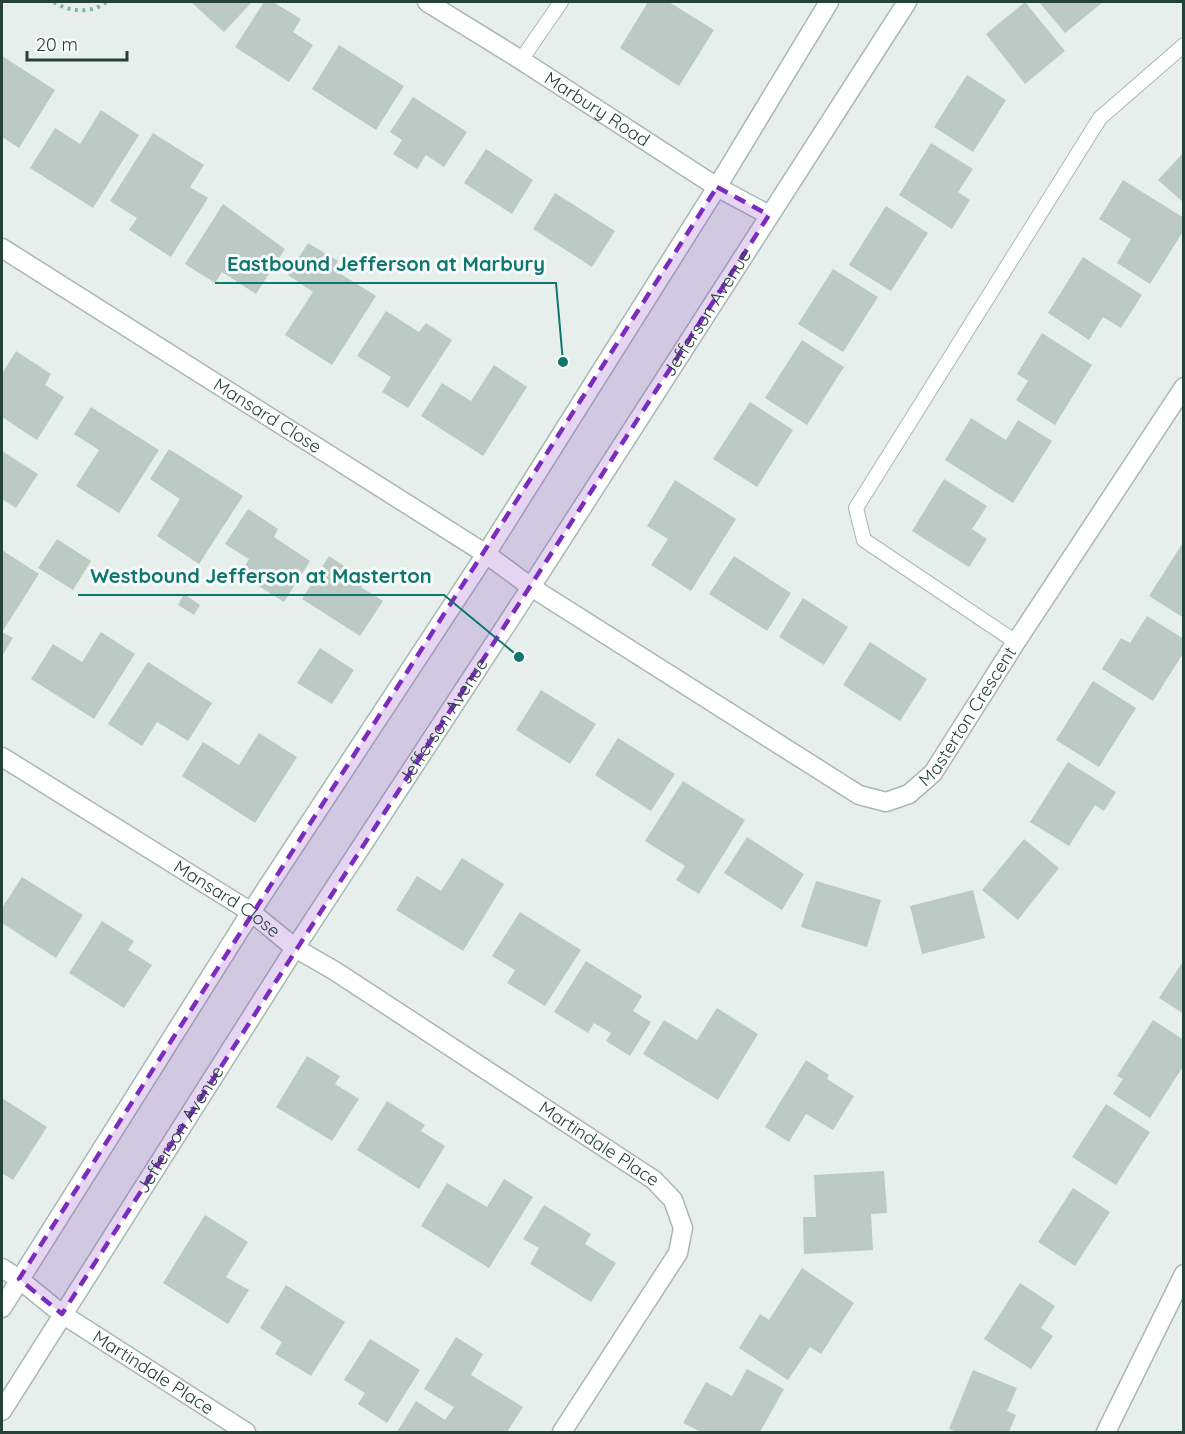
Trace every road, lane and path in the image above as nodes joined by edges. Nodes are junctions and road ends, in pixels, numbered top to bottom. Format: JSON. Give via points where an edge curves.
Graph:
{"nodes":[{"id":1,"x":54,"y":2,"type":"edge"},
{"id":2,"x":105,"y":2,"type":"edge"},
{"id":3,"x":427,"y":2,"type":"edge"},
{"id":4,"x":561,"y":2,"type":"edge"},
{"id":5,"x":829,"y":2,"type":"edge"},
{"id":6,"x":907,"y":2,"type":"edge"},
{"id":7,"x":1184,"y":45,"type":"edge"},
{"id":8,"x":521,"y":60,"type":"junction"},
{"id":9,"x":717,"y":187,"type":"junction"},
{"id":10,"x":769,"y":215,"type":"junction"},
{"id":11,"x":2,"y":248,"type":"edge"},
{"id":12,"x":1184,"y":387,"type":"edge"},
{"id":13,"x":486,"y":554,"type":"junction"},
{"id":14,"x":531,"y":587,"type":"junction"},
{"id":15,"x":1016,"y":642,"type":"junction"},
{"id":16,"x":2,"y":757,"type":"edge"},
{"id":17,"x":250,"y":912,"type":"junction"},
{"id":18,"x":295,"y":948,"type":"junction"},
{"id":19,"x":2,"y":1268,"type":"edge"},
{"id":20,"x":1184,"y":1274,"type":"edge"},
{"id":21,"x":19,"y":1279,"type":"junction"},
{"id":22,"x":2,"y":1308,"type":"edge"},
{"id":23,"x":62,"y":1314,"type":"junction"},
{"id":24,"x":2,"y":1411,"type":"edge"},
{"id":25,"x":246,"y":1432,"type":"edge"},
{"id":26,"x":562,"y":1432,"type":"edge"},
{"id":27,"x":1106,"y":1432,"type":"edge"}],
"edges":[{"from":1,"to":2,"type":"path","via":[[82,11]]},
{"from":3,"to":8,"type":"street","name":"Marbury Road"},
{"from":4,"to":8,"type":"lane"},
{"from":5,"to":9,"type":"street"},
{"from":6,"to":10,"type":"street","name":"Jefferson Avenue"},
{"from":7,"to":15,"type":"lane","via":[[1100,118],[856,508],[864,540]]},
{"from":8,"to":9,"type":"street","name":"Marbury Road"},
{"from":9,"to":10,"type":"street","name":"Marbury Road"},
{"from":9,"to":13,"type":"street"},
{"from":10,"to":14,"type":"street","name":"Jefferson Avenue"},
{"from":11,"to":13,"type":"street","name":"Mansard Close"},
{"from":12,"to":15,"type":"street","name":"Masterton Crescent"},
{"from":13,"to":14,"type":"street","name":"Mansard Close"},
{"from":13,"to":17,"type":"street"},
{"from":14,"to":15,"type":"street","name":"Masterton Crescent","via":[[859,795],[886,802],[909,794],[933,773]]},
{"from":14,"to":18,"type":"street","name":"Jefferson Avenue"},
{"from":16,"to":17,"type":"street","name":"Mansard Close"},
{"from":17,"to":18,"type":"street","name":"Mansard Close"},
{"from":17,"to":21,"type":"street"},
{"from":18,"to":23,"type":"street","name":"Jefferson Avenue"},
{"from":18,"to":26,"type":"street","name":"Martindale Place","via":[[654,1180],[673,1200],[683,1228],[678,1253]]},
{"from":19,"to":21,"type":"street","name":"Martindale Place"},
{"from":20,"to":27,"type":"street"},
{"from":21,"to":22,"type":"street"},
{"from":21,"to":23,"type":"street","name":"Martindale Place"},
{"from":23,"to":24,"type":"street","name":"Jefferson Avenue"},
{"from":23,"to":25,"type":"street","name":"Martindale Place"}]}
